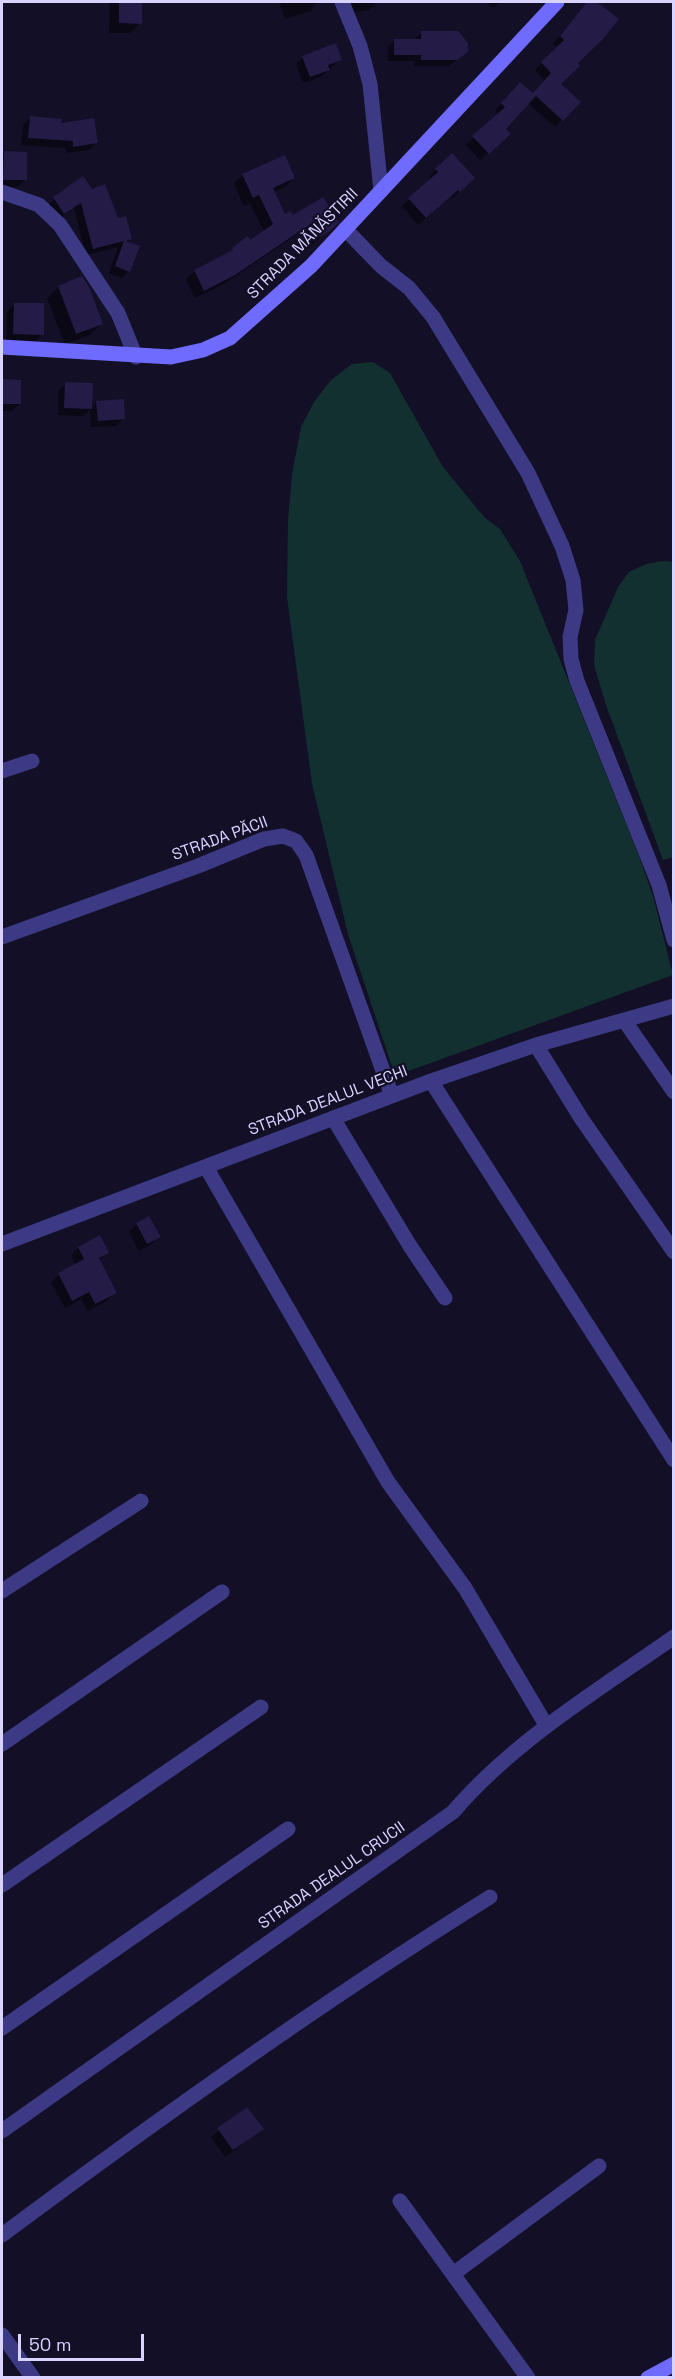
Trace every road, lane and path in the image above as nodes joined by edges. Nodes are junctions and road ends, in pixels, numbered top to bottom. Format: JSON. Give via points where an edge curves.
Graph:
{"nodes":[{"id":1,"x":342,"y":2,"type":"edge"},
{"id":2,"x":557,"y":2,"type":"edge"},
{"id":3,"x":381,"y":191,"type":"junction"},
{"id":4,"x":2,"y":192,"type":"edge"},
{"id":5,"x":345,"y":229,"type":"junction"},
{"id":6,"x":2,"y":347,"type":"edge"},
{"id":7,"x":136,"y":357,"type":"junction"},
{"id":8,"x":32,"y":761,"type":"dead end"},
{"id":9,"x":2,"y":771,"type":"edge"},
{"id":10,"x":2,"y":937,"type":"edge"},
{"id":11,"x":674,"y":940,"type":"edge"},
{"id":12,"x":674,"y":1006,"type":"edge"},
{"id":13,"x":624,"y":1020,"type":"junction"},
{"id":14,"x":536,"y":1045,"type":"junction"},
{"id":15,"x":431,"y":1081,"type":"junction"},
{"id":16,"x":674,"y":1092,"type":"edge"},
{"id":17,"x":392,"y":1096,"type":"junction"},
{"id":18,"x":333,"y":1118,"type":"junction"},
{"id":19,"x":206,"y":1167,"type":"junction"},
{"id":20,"x":2,"y":1244,"type":"edge"},
{"id":21,"x":674,"y":1252,"type":"edge"},
{"id":22,"x":445,"y":1298,"type":"dead end"},
{"id":23,"x":674,"y":1460,"type":"edge"},
{"id":24,"x":141,"y":1501,"type":"dead end"},
{"id":25,"x":2,"y":1591,"type":"edge"},
{"id":26,"x":222,"y":1592,"type":"dead end"},
{"id":27,"x":674,"y":1637,"type":"edge"},
{"id":28,"x":261,"y":1707,"type":"dead end"},
{"id":29,"x":546,"y":1725,"type":"junction"},
{"id":30,"x":2,"y":1744,"type":"edge"},
{"id":31,"x":288,"y":1829,"type":"dead end"},
{"id":32,"x":2,"y":1885,"type":"edge"},
{"id":33,"x":490,"y":1897,"type":"dead end"},
{"id":34,"x":2,"y":2028,"type":"edge"},
{"id":35,"x":2,"y":2131,"type":"edge"},
{"id":36,"x":598,"y":2166,"type":"dead end"},
{"id":37,"x":400,"y":2201,"type":"dead end"},
{"id":38,"x":2,"y":2235,"type":"edge"},
{"id":39,"x":453,"y":2274,"type":"junction"},
{"id":40,"x":2,"y":2335,"type":"edge"},
{"id":41,"x":674,"y":2364,"type":"edge"},
{"id":42,"x":33,"y":2378,"type":"edge"},
{"id":43,"x":528,"y":2378,"type":"edge"},
{"id":44,"x":648,"y":2378,"type":"edge"}],
"edges":[{"from":1,"to":3,"type":"street","via":[[370,84]]},
{"from":2,"to":3,"type":"street","name":"STRADA MĂNĂSTIRII"},
{"from":3,"to":5,"type":"street","name":"STRADA MĂNĂSTIRII"},
{"from":4,"to":7,"type":"street","via":[[39,205],[60,225],[118,313]]},
{"from":5,"to":7,"type":"street","name":"STRADA MĂNĂSTIRII","via":[[311,266],[230,338],[203,350],[171,357]]},
{"from":5,"to":11,"type":"street","via":[[381,266],[410,288],[433,317],[528,473],[562,546],[573,580],[576,610],[570,637],[577,681],[659,885]]},
{"from":6,"to":7,"type":"street","name":"STRADA MĂNĂSTIRII"},
{"from":8,"to":9,"type":"street"},
{"from":10,"to":17,"type":"street","name":"STRADA PĂCII","via":[[264,838],[290,838],[306,855]]},
{"from":12,"to":13,"type":"street","name":"STRADA DEALUL VECHI"},
{"from":13,"to":14,"type":"street","name":"STRADA DEALUL VECHI"},
{"from":13,"to":16,"type":"street"},
{"from":14,"to":15,"type":"street","name":"STRADA DEALUL VECHI"},
{"from":14,"to":21,"type":"street","via":[[581,1118]]},
{"from":15,"to":17,"type":"street","name":"STRADA DEALUL VECHI"},
{"from":15,"to":23,"type":"street"},
{"from":17,"to":18,"type":"street","name":"STRADA DEALUL VECHI"},
{"from":18,"to":19,"type":"street","name":"STRADA DEALUL VECHI"},
{"from":18,"to":22,"type":"street"},
{"from":19,"to":20,"type":"street","name":"STRADA DEALUL VECHI"},
{"from":19,"to":29,"type":"street","via":[[388,1482],[465,1588]]},
{"from":24,"to":25,"type":"street"},
{"from":26,"to":30,"type":"street"},
{"from":27,"to":29,"type":"street","name":"STRADA DEALUL CRUCII"},
{"from":28,"to":32,"type":"street"},
{"from":29,"to":35,"type":"street","name":"STRADA DEALUL CRUCII","via":[[479,1782],[453,1812]]},
{"from":31,"to":34,"type":"street"},
{"from":33,"to":38,"type":"street","via":[[217,2079]]},
{"from":36,"to":39,"type":"street"},
{"from":37,"to":39,"type":"street"},
{"from":39,"to":43,"type":"street"},
{"from":40,"to":42,"type":"street"},
{"from":41,"to":44,"type":"street"}]}
